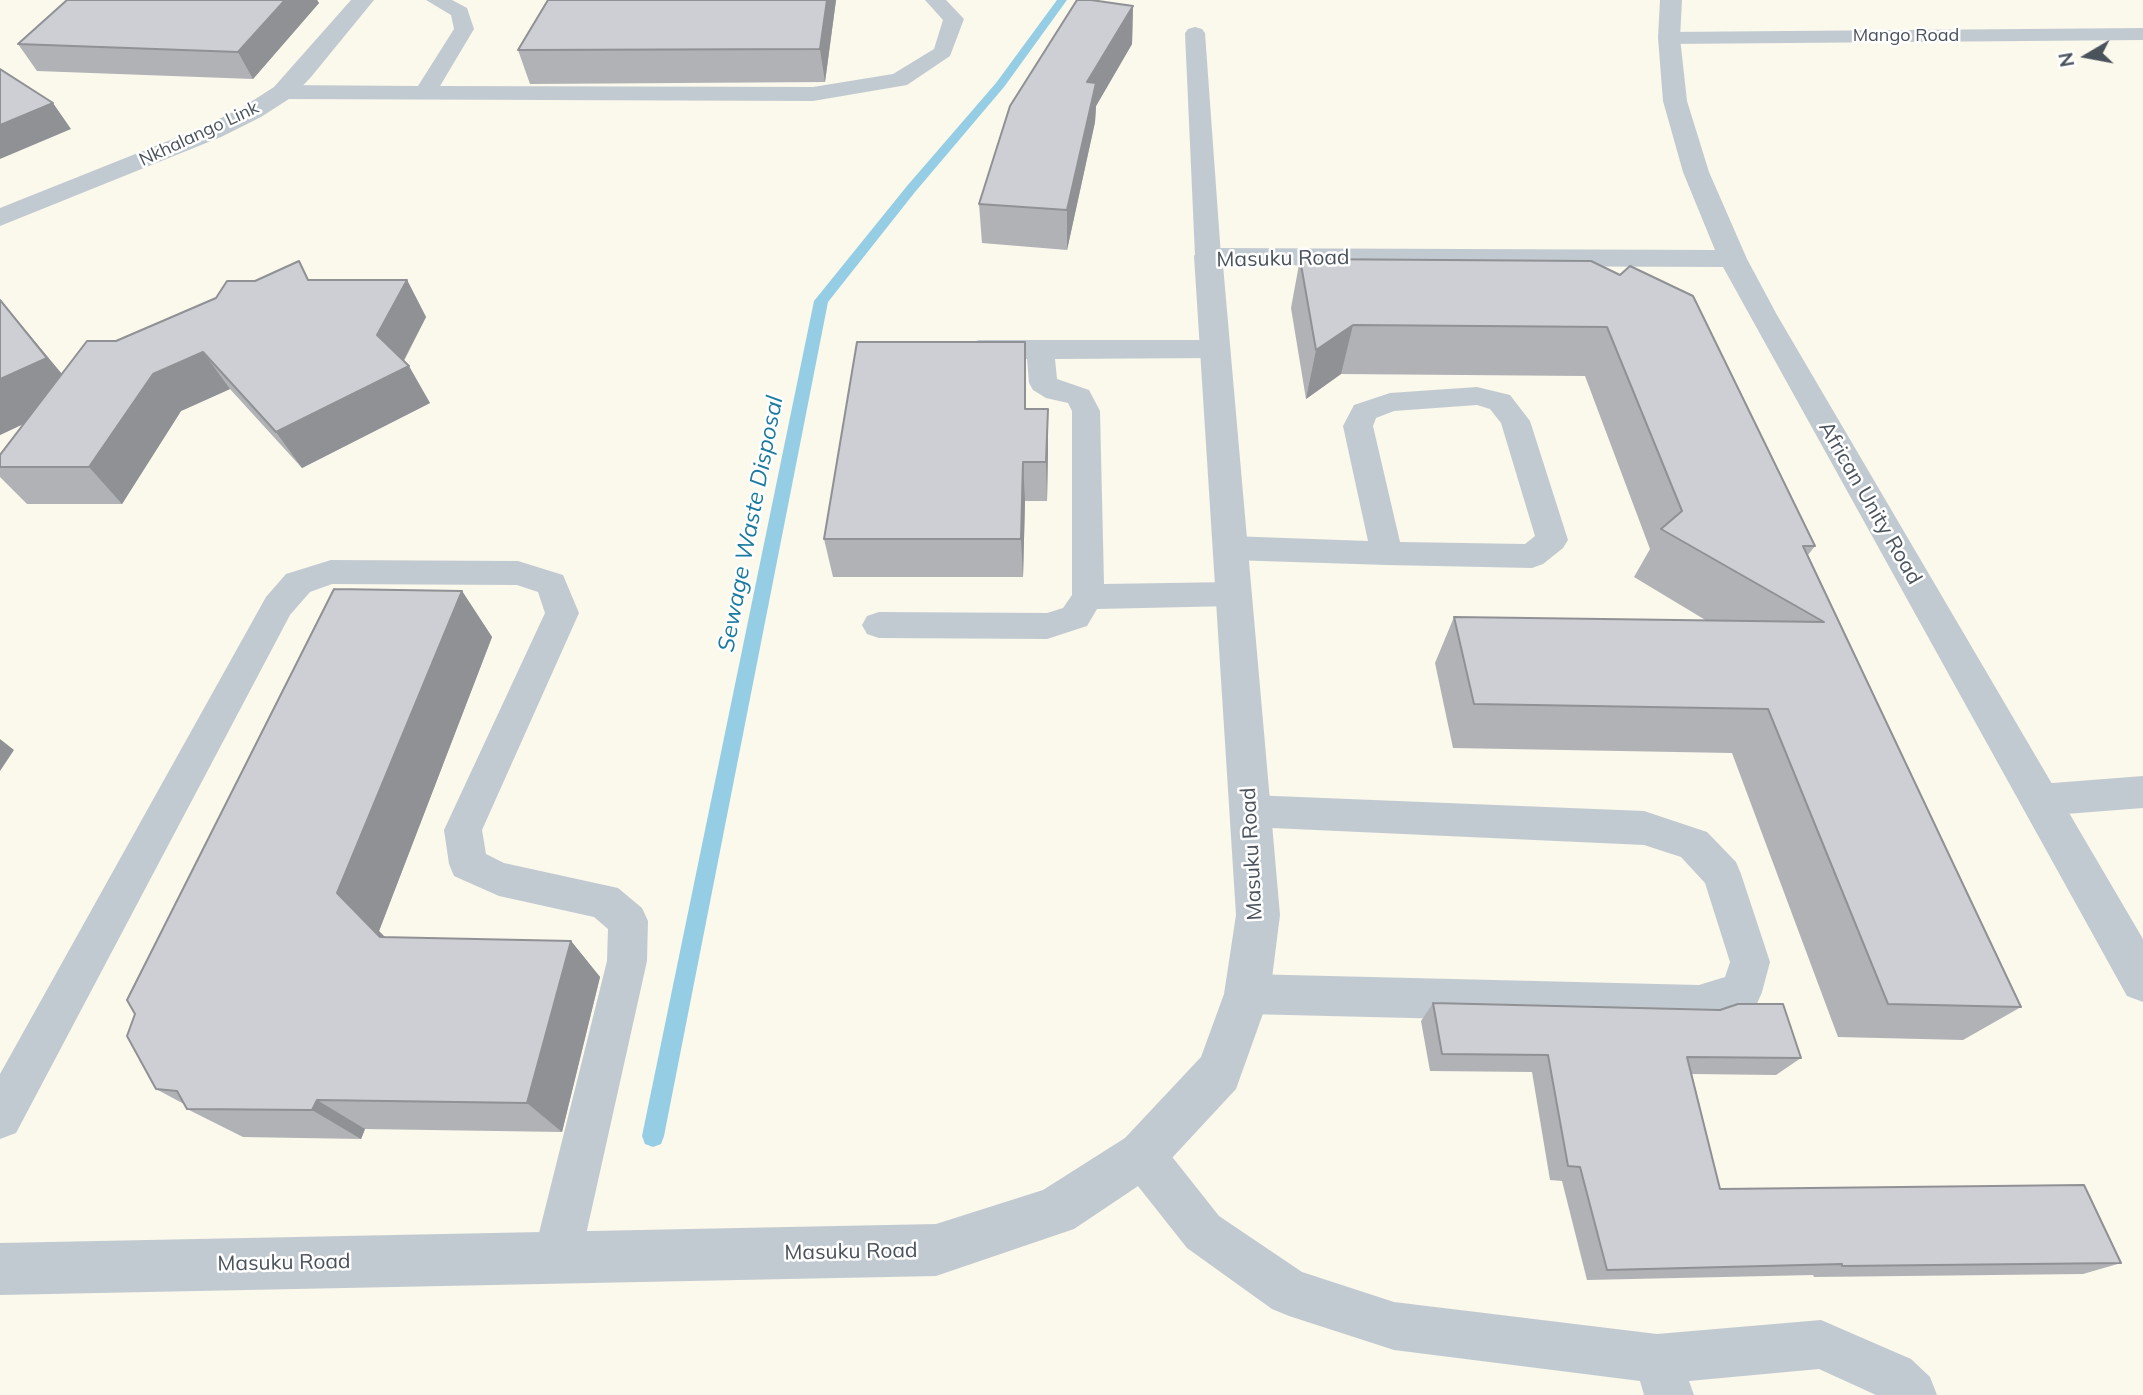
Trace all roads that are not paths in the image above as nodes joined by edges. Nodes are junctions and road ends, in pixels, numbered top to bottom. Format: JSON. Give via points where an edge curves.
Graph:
{"nodes":[{"id":1,"x":363,"y":0,"type":"edge"},
{"id":2,"x":436,"y":0,"type":"edge"},
{"id":3,"x":935,"y":0,"type":"edge"},
{"id":4,"x":1671,"y":0,"type":"edge"},
{"id":5,"x":1195,"y":33,"type":"dead end"},
{"id":6,"x":2143,"y":34,"type":"edge"},
{"id":7,"x":1669,"y":38,"type":"junction"},
{"id":8,"x":283,"y":92,"type":"junction"},
{"id":9,"x":424,"y":94,"type":"junction"},
{"id":10,"x":0,"y":218,"type":"edge"},
{"id":11,"x":1208,"y":256,"type":"junction"},
{"id":12,"x":1733,"y":259,"type":"junction"},
{"id":13,"x":946,"y":348,"type":"edge"},
{"id":14,"x":1215,"y":349,"type":"junction"},
{"id":15,"x":1040,"y":350,"type":"junction"},
{"id":16,"x":1230,"y":548,"type":"junction"},
{"id":17,"x":1387,"y":553,"type":"junction"},
{"id":18,"x":1234,"y":594,"type":"junction"},
{"id":19,"x":1088,"y":597,"type":"junction"},
{"id":20,"x":879,"y":625,"type":"dead end"},
{"id":21,"x":2143,"y":792,"type":"edge"},
{"id":22,"x":2040,"y":800,"type":"junction"},
{"id":23,"x":1250,"y":811,"type":"junction"},
{"id":24,"x":2143,"y":981,"type":"edge"},
{"id":25,"x":1247,"y":994,"type":"junction"},
{"id":26,"x":0,"y":1116,"type":"edge"},
{"id":27,"x":1142,"y":1155,"type":"junction"},
{"id":28,"x":557,"y":1257,"type":"junction"},
{"id":29,"x":0,"y":1269,"type":"edge"},
{"id":30,"x":1663,"y":1377,"type":"edge"},
{"id":31,"x":1912,"y":1395,"type":"edge"}],
"edges":[{"from":1,"to":8,"type":"street","name":"Nkhalango Link"},
{"from":2,"to":9,"type":"lane","via":[[460,12],[464,29]]},
{"from":3,"to":9,"type":"lane","via":[[954,19],[943,52],[899,80],[813,94]]},
{"from":4,"to":7,"type":"street","name":"African Unity Road"},
{"from":5,"to":11,"type":"lane"},
{"from":6,"to":7,"type":"lane","name":"Mango Road"},
{"from":7,"to":12,"type":"street","name":"African Unity Road","via":[[1675,101],[1696,172]]},
{"from":8,"to":9,"type":"lane"},
{"from":8,"to":10,"type":"street","name":"Nkhalango Link","via":[[212,131]]},
{"from":11,"to":12,"type":"street","name":"Masuku Road"},
{"from":11,"to":14,"type":"street","name":"Masuku Road"},
{"from":12,"to":22,"type":"street","name":"African Unity Road"},
{"from":13,"to":15,"type":"lane"},
{"from":14,"to":15,"type":"lane"},
{"from":14,"to":16,"type":"street","name":"Masuku Road"},
{"from":15,"to":19,"type":"lane","via":[[1043,383],[1079,397],[1086,411]]},
{"from":16,"to":17,"type":"lane"},
{"from":16,"to":18,"type":"street","name":"Masuku Road"},
{"from":17,"to":17,"type":"lane","via":[[1532,556],[1552,540],[1515,421],[1500,402],[1476,396],[1390,402],[1364,412],[1357,426]]},
{"from":18,"to":19,"type":"lane"},
{"from":18,"to":23,"type":"street","name":"Masuku Road"},
{"from":19,"to":20,"type":"lane","via":[[1075,617],[1047,626]]},
{"from":21,"to":22,"type":"lane"},
{"from":22,"to":24,"type":"street","name":"African Unity Road"},
{"from":23,"to":25,"type":"street","name":"Masuku Road","via":[[1258,915]]},
{"from":23,"to":25,"type":"lane","via":[[1644,828],[1695,844],[1722,874],[1750,962],[1741,992],[1699,1005]]},
{"from":25,"to":27,"type":"street","name":"Masuku Road","via":[[1219,1072]]},
{"from":26,"to":28,"type":"lane","via":[[278,606],[298,583],[331,572],[518,573],[551,584],[562,613],[463,830],[468,864],[499,878],[604,901],[628,921],[627,961]]},
{"from":27,"to":28,"type":"street","name":"Masuku Road","via":[[1056,1211],[936,1250]]},
{"from":27,"to":30,"type":"lane","via":[[1203,1232],[1290,1292],[1394,1326]]},
{"from":28,"to":29,"type":"street","name":"Masuku Road"},
{"from":30,"to":31,"type":"lane","via":[[1821,1344],[1894,1377]]}]}
